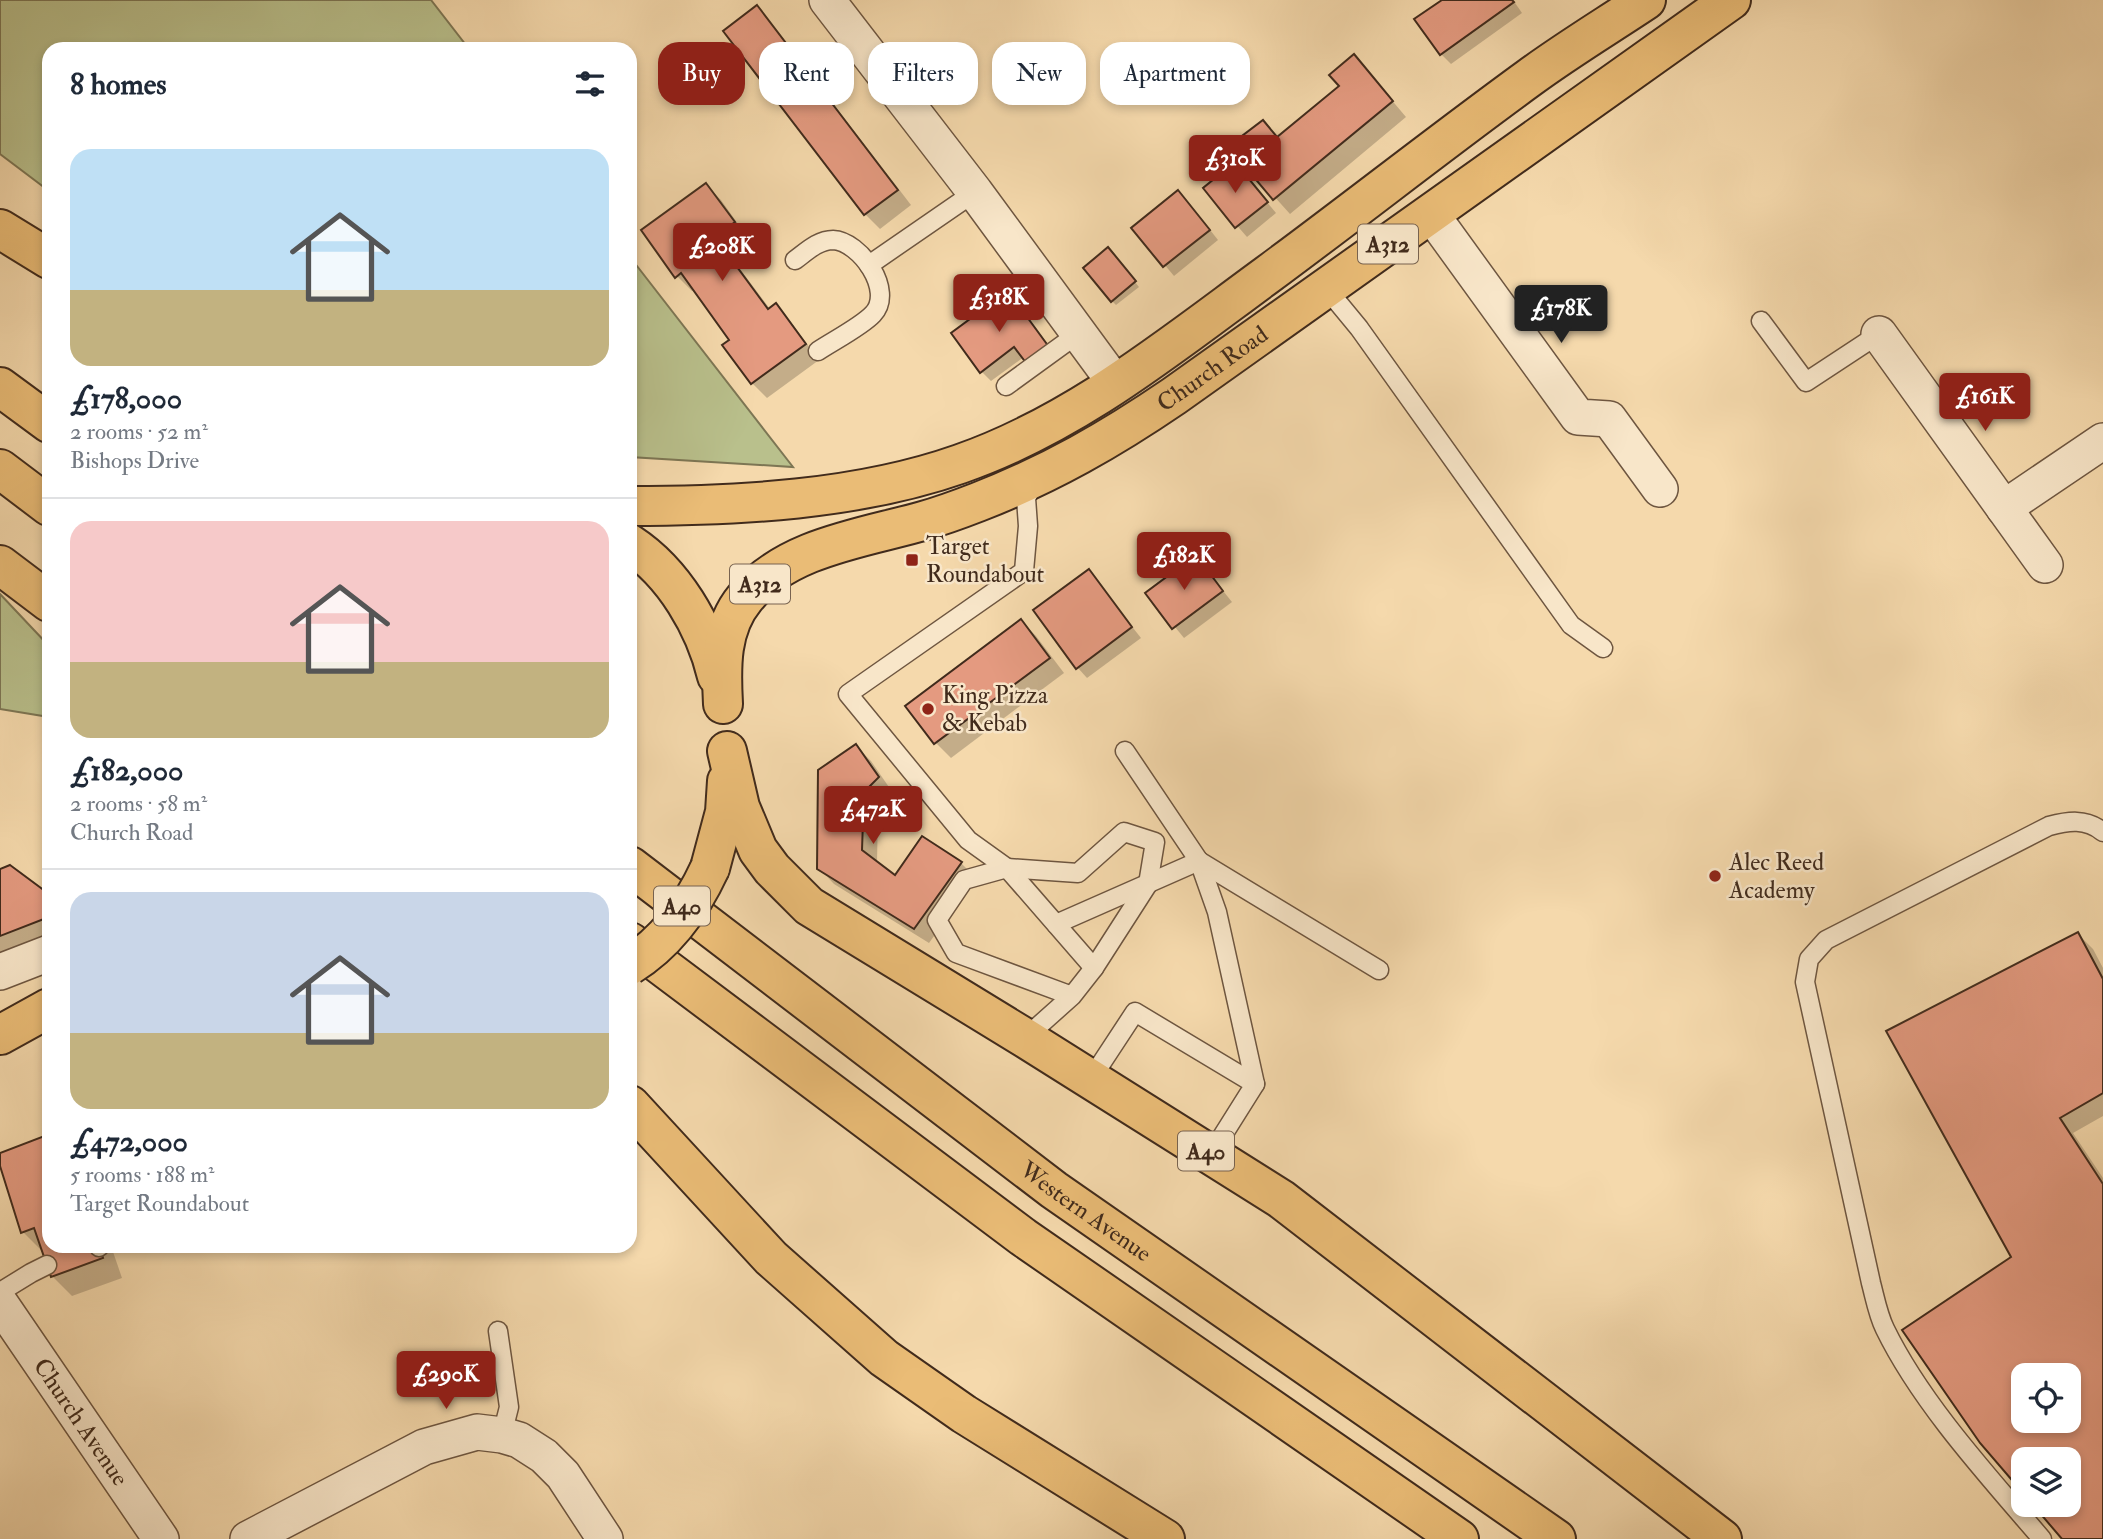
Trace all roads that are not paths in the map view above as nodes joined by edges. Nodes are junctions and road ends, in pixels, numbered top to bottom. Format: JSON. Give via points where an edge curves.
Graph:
{"nodes":[{"id":1,"x":827,"y":0,"type":"edge"},
{"id":2,"x":1646,"y":0,"type":"edge"},
{"id":3,"x":1731,"y":0,"type":"edge"},
{"id":4,"x":975,"y":192,"type":"junction"},
{"id":5,"x":1431,"y":214,"type":"junction"},
{"id":6,"x":0,"y":229,"type":"edge"},
{"id":7,"x":42,"y":255,"type":"edge"},
{"id":8,"x":794,"y":260,"type":"dead end"},
{"id":9,"x":869,"y":265,"type":"junction"},
{"id":10,"x":1326,"y":288,"type":"junction"},
{"id":11,"x":1761,"y":321,"type":"dead end"},
{"id":12,"x":1079,"y":332,"type":"junction"},
{"id":13,"x":1878,"y":334,"type":"joint"},
{"id":14,"x":818,"y":351,"type":"dead end"},
{"id":15,"x":1116,"y":384,"type":"junction"},
{"id":16,"x":1006,"y":386,"type":"dead end"},
{"id":17,"x":0,"y":387,"type":"edge"},
{"id":18,"x":42,"y":418,"type":"edge"},
{"id":19,"x":2103,"y":441,"type":"edge"},
{"id":20,"x":0,"y":469,"type":"edge"},
{"id":21,"x":1037,"y":478,"type":"junction"},
{"id":22,"x":1660,"y":489,"type":"dead end"},
{"id":23,"x":42,"y":501,"type":"edge"},
{"id":24,"x":637,"y":506,"type":"edge"},
{"id":25,"x":2004,"y":508,"type":"junction"},
{"id":26,"x":637,"y":550,"type":"edge"},
{"id":27,"x":0,"y":565,"type":"edge"},
{"id":28,"x":2045,"y":565,"type":"dead end"},
{"id":29,"x":42,"y":597,"type":"edge"},
{"id":30,"x":1603,"y":648,"type":"dead end"},
{"id":31,"x":723,"y":704,"type":"junction"},
{"id":32,"x":727,"y":751,"type":"junction"},
{"id":33,"x":1125,"y":751,"type":"dead end"},
{"id":34,"x":2103,"y":832,"type":"edge"},
{"id":35,"x":1199,"y":861,"type":"junction"},
{"id":36,"x":1007,"y":868,"type":"junction"},
{"id":37,"x":637,"y":871,"type":"edge"},
{"id":38,"x":1148,"y":884,"type":"junction"},
{"id":39,"x":1056,"y":924,"type":"junction"},
{"id":40,"x":637,"y":947,"type":"edge"},
{"id":41,"x":42,"y":956,"type":"edge"},
{"id":42,"x":637,"y":959,"type":"edge"},
{"id":43,"x":1094,"y":968,"type":"junction"},
{"id":44,"x":1379,"y":970,"type":"dead end"},
{"id":45,"x":0,"y":972,"type":"edge"},
{"id":46,"x":1072,"y":996,"type":"junction"},
{"id":47,"x":42,"y":1012,"type":"edge"},
{"id":48,"x":42,"y":1028,"type":"edge"},
{"id":49,"x":0,"y":1035,"type":"edge"},
{"id":50,"x":1025,"y":1038,"type":"junction"},
{"id":51,"x":0,"y":1043,"type":"edge"},
{"id":52,"x":1091,"y":1079,"type":"junction"},
{"id":53,"x":1255,"y":1084,"type":"junction"},
{"id":54,"x":637,"y":1113,"type":"edge"},
{"id":55,"x":1210,"y":1154,"type":"junction"},
{"id":56,"x":47,"y":1265,"type":"dead end"},
{"id":57,"x":0,"y":1292,"type":"edge"},
{"id":58,"x":0,"y":1303,"type":"edge"},
{"id":59,"x":498,"y":1331,"type":"dead end"},
{"id":60,"x":502,"y":1435,"type":"junction"},
{"id":61,"x":1120,"y":1512,"type":"junction"},
{"id":62,"x":161,"y":1539,"type":"edge"},
{"id":63,"x":248,"y":1539,"type":"edge"},
{"id":64,"x":605,"y":1539,"type":"edge"},
{"id":65,"x":1147,"y":1539,"type":"edge"},
{"id":66,"x":1165,"y":1539,"type":"edge"},
{"id":67,"x":1459,"y":1539,"type":"edge"},
{"id":68,"x":1556,"y":1539,"type":"edge"},
{"id":69,"x":1722,"y":1539,"type":"edge"},
{"id":70,"x":2042,"y":1539,"type":"edge"}],
"edges":[{"from":1,"to":4,"type":"street"},
{"from":2,"to":15,"type":"main road","name":"Church Road","number":"A312","via":[[1529,78]]},
{"from":3,"to":5,"type":"main road","name":"Church Road","number":"A312"},
{"from":4,"to":9,"type":"lane"},
{"from":4,"to":12,"type":"street"},
{"from":5,"to":10,"type":"main road","name":"Church Road","number":"A312"},
{"from":5,"to":22,"type":"street","via":[[1578,417],[1609,419]]},
{"from":6,"to":7,"type":"main road"},
{"from":8,"to":9,"type":"lane","via":[[819,243],[833,240],[859,252]]},
{"from":9,"to":14,"type":"lane","via":[[881,295],[874,314]]},
{"from":10,"to":21,"type":"main road","name":"Church Road","number":"A312","via":[[1139,420]]},
{"from":10,"to":30,"type":"lane","via":[[1571,625]]},
{"from":11,"to":13,"type":"lane","via":[[1806,382]]},
{"from":12,"to":15,"type":"street"},
{"from":12,"to":16,"type":"lane"},
{"from":13,"to":25,"type":"street"},
{"from":15,"to":24,"type":"main road","name":"Church Road","number":"A312","via":[[1008,445],[898,481],[762,501]]},
{"from":17,"to":18,"type":"main road"},
{"from":19,"to":25,"type":"street"},
{"from":20,"to":23,"type":"main road"},
{"from":21,"to":31,"type":"main road","name":"Church Road","number":"A312","via":[[927,520],[792,560],[765,579],[733,616],[722,656]]},
{"from":21,"to":36,"type":"lane","via":[[1026,498],[1024,570],[848,694],[968,839]]},
{"from":25,"to":28,"type":"street"},
{"from":26,"to":31,"type":"main road","number":"A312","via":[[656,566],[690,610],[712,656]]},
{"from":27,"to":29,"type":"main road"},
{"from":31,"to":32,"type":"main road","number":"A312"},
{"from":32,"to":42,"type":"main road","number":"A312","bridge":true,"via":[[725,811],[710,868],[674,927]]},
{"from":32,"to":50,"type":"main road","number":"A40","via":[[748,828],[758,850],[788,887],[809,906]]},
{"from":33,"to":35,"type":"lane"},
{"from":34,"to":70,"type":"lane","via":[[2094,824],[2070,820],[2049,826],[1826,940],[1809,959],[1805,982],[1884,1327],[1910,1375]]},
{"from":35,"to":38,"type":"lane"},
{"from":35,"to":44,"type":"lane"},
{"from":35,"to":53,"type":"lane","via":[[1217,912]]},
{"from":36,"to":38,"type":"lane","via":[[1078,873],[1124,832],[1155,842]]},
{"from":36,"to":39,"type":"lane"},
{"from":36,"to":46,"type":"lane","via":[[964,880],[937,920],[956,953]]},
{"from":37,"to":68,"type":"main road","name":"Western Avenue","number":"A40","via":[[1054,1190]]},
{"from":38,"to":39,"type":"lane"},
{"from":38,"to":43,"type":"lane"},
{"from":39,"to":43,"type":"lane"},
{"from":40,"to":67,"type":"main road","number":"A40","via":[[1023,1237]]},
{"from":41,"to":45,"type":"street"},
{"from":43,"to":46,"type":"lane"},
{"from":46,"to":50,"type":"lane"},
{"from":47,"to":49,"type":"main road"},
{"from":48,"to":51,"type":"main road"},
{"from":50,"to":52,"type":"main road","number":"A40"},
{"from":52,"to":53,"type":"lane","via":[[1135,1012]]},
{"from":52,"to":55,"type":"main road","number":"A40"},
{"from":53,"to":55,"type":"lane"},
{"from":54,"to":61,"type":"main road","via":[[771,1258],[884,1358]]},
{"from":55,"to":69,"type":"main road","number":"A40","via":[[1282,1199]]},
{"from":56,"to":57,"type":"lane"},
{"from":58,"to":62,"type":"street","name":"Church Avenue"},
{"from":59,"to":60,"type":"lane","via":[[509,1407]]},
{"from":60,"to":63,"type":"street","via":[[477,1432],[424,1447]]},
{"from":60,"to":64,"type":"street","via":[[544,1456],[563,1475]]},
{"from":61,"to":65,"type":"main road"},
{"from":61,"to":66,"type":"main road"}]}
